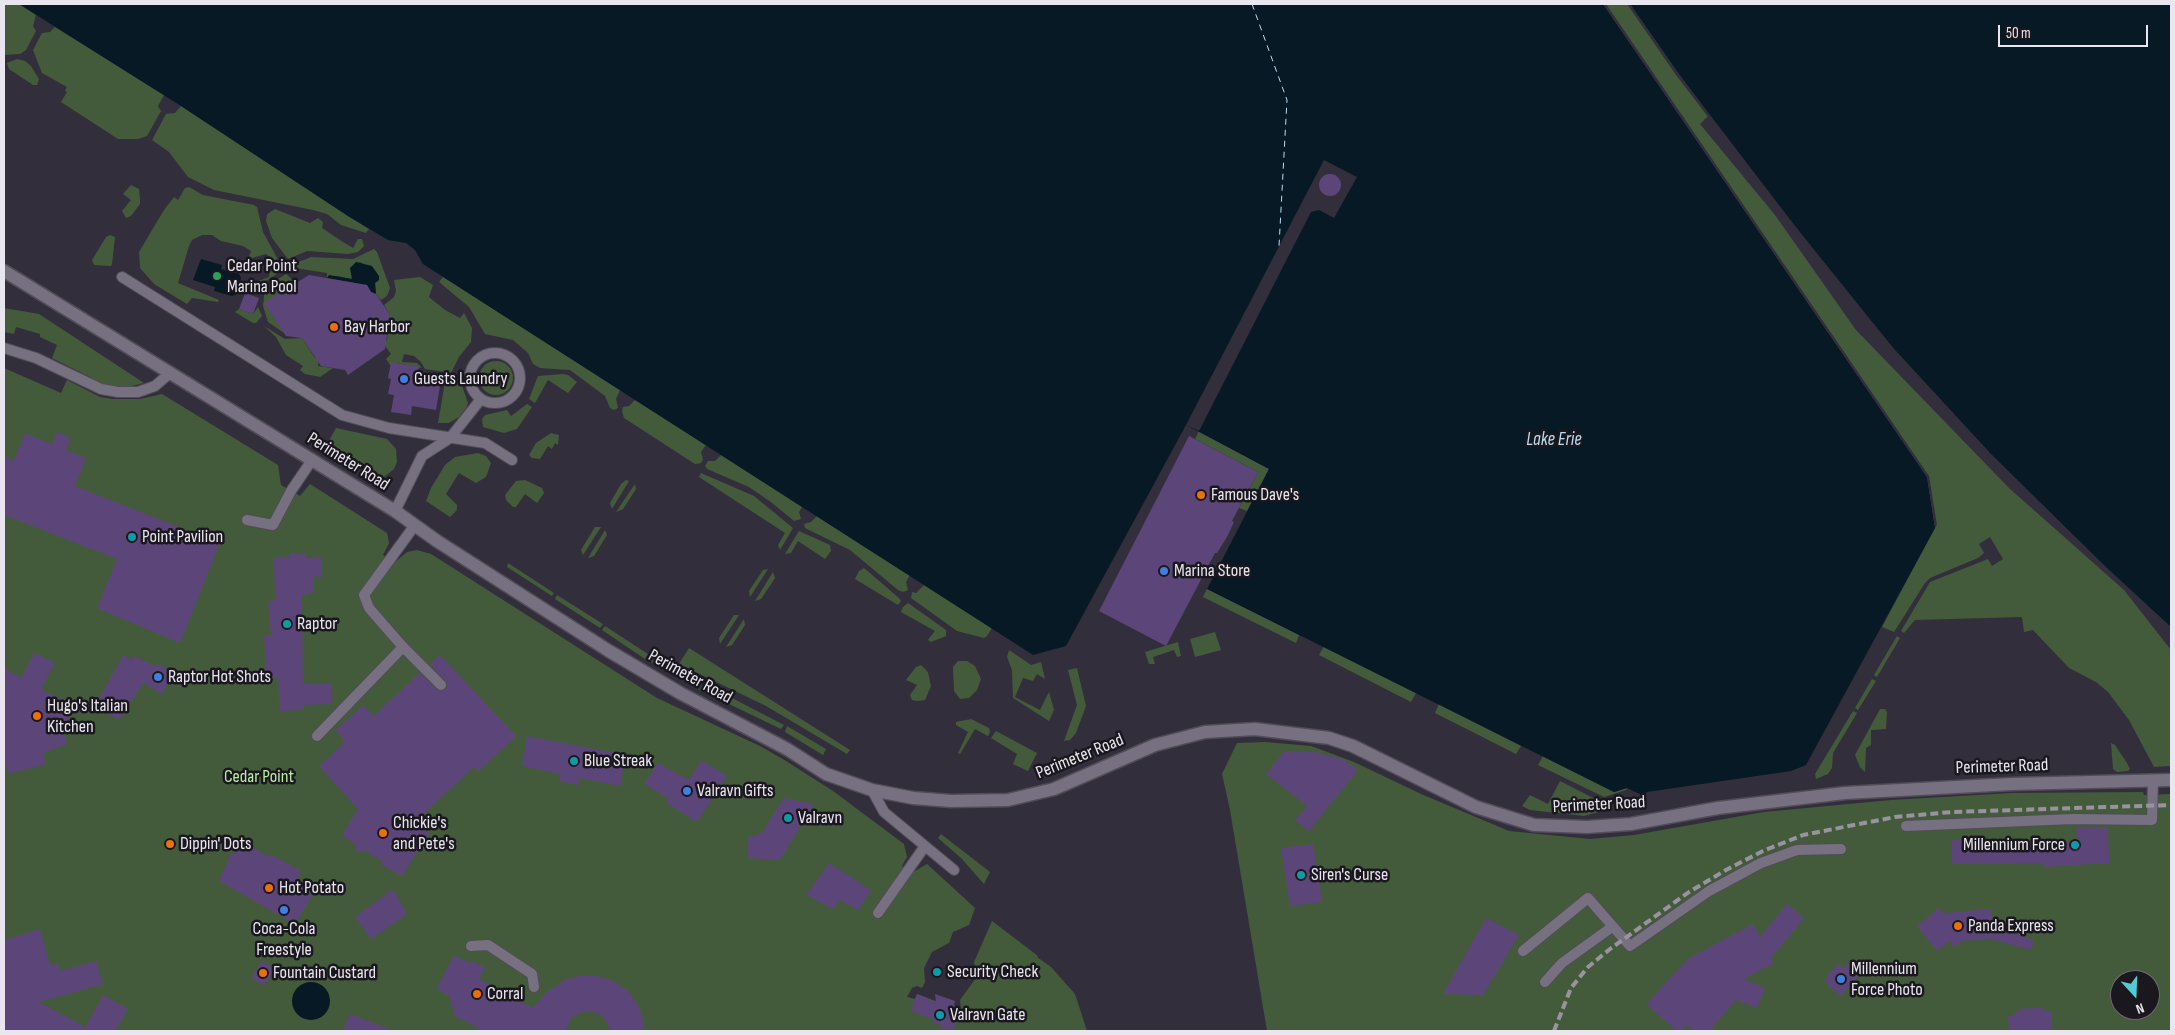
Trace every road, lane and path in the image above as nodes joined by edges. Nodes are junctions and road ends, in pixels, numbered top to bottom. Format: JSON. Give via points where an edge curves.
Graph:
{"nodes":[{"id":1,"x":4,"y":273,"type":"edge"},
{"id":2,"x":122,"y":277,"type":"dead end"},
{"id":3,"x":4,"y":348,"type":"edge"},
{"id":4,"x":170,"y":373,"type":"junction"},
{"id":5,"x":481,"y":399,"type":"junction"},
{"id":6,"x":450,"y":438,"type":"junction"},
{"id":7,"x":312,"y":460,"type":"junction"},
{"id":8,"x":512,"y":460,"type":"dead end"},
{"id":9,"x":395,"y":511,"type":"junction"},
{"id":10,"x":247,"y":520,"type":"dead end"},
{"id":11,"x":415,"y":525,"type":"junction"},
{"id":12,"x":402,"y":647,"type":"junction"},
{"id":13,"x":441,"y":685,"type":"dead end"},
{"id":14,"x":317,"y":736,"type":"dead end"},
{"id":15,"x":2153,"y":780,"type":"junction"},
{"id":16,"x":2171,"y":780,"type":"edge"},
{"id":17,"x":872,"y":790,"type":"junction"},
{"id":18,"x":1906,"y":826,"type":"dead end"},
{"id":19,"x":925,"y":846,"type":"junction"},
{"id":20,"x":1841,"y":848,"type":"dead end"},
{"id":21,"x":954,"y":870,"type":"dead end"},
{"id":22,"x":878,"y":913,"type":"dead end"},
{"id":23,"x":1612,"y":927,"type":"junction"},
{"id":24,"x":472,"y":946,"type":"dead end"},
{"id":25,"x":1522,"y":951,"type":"dead end"},
{"id":26,"x":1545,"y":982,"type":"dead end"},
{"id":27,"x":534,"y":987,"type":"dead end"}],
"edges":[{"from":1,"to":4,"type":"street","name":"Perimeter Road"},
{"from":2,"to":6,"type":"lane","via":[[342,415],[389,428]]},
{"from":3,"to":4,"type":"lane","via":[[36,358],[101,389],[118,392],[138,392],[155,386]]},
{"from":4,"to":7,"type":"street","name":"Perimeter Road"},
{"from":5,"to":5,"type":"lane","via":[[499,403],[515,394],[520,376],[513,359],[496,352],[478,358],[470,375],[474,392]]},
{"from":5,"to":6,"type":"lane"},
{"from":6,"to":8,"type":"lane","via":[[485,443]]},
{"from":6,"to":9,"type":"lane","via":[[422,456]]},
{"from":7,"to":9,"type":"street","name":"Perimeter Road"},
{"from":7,"to":10,"type":"lane","via":[[273,525]]},
{"from":9,"to":11,"type":"street","name":"Perimeter Road"},
{"from":11,"to":12,"type":"lane","via":[[364,596],[369,608]]},
{"from":11,"to":17,"type":"street","name":"Perimeter Road","via":[[680,693],[787,749],[826,774]]},
{"from":12,"to":13,"type":"lane"},
{"from":12,"to":14,"type":"lane"},
{"from":15,"to":16,"type":"street","name":"Perimeter Road"},
{"from":15,"to":17,"type":"street","name":"Perimeter Road","via":[[1845,793],[1718,808],[1631,824],[1587,827],[1534,825],[1476,807],[1354,746],[1329,738],[1255,729],[1205,732],[1155,745],[1054,789],[1008,800],[951,801]]},
{"from":15,"to":18,"type":"lane","via":[[2152,820],[2072,818]]},
{"from":17,"to":19,"type":"lane","via":[[884,812]]},
{"from":19,"to":21,"type":"lane"},
{"from":19,"to":22,"type":"lane"},
{"from":20,"to":23,"type":"lane","via":[[1797,850],[1761,863],[1708,891],[1630,946]]},
{"from":23,"to":25,"type":"lane","via":[[1588,898]]},
{"from":23,"to":26,"type":"lane","via":[[1562,963]]},
{"from":24,"to":27,"type":"lane","via":[[488,945],[532,974]]}]}
